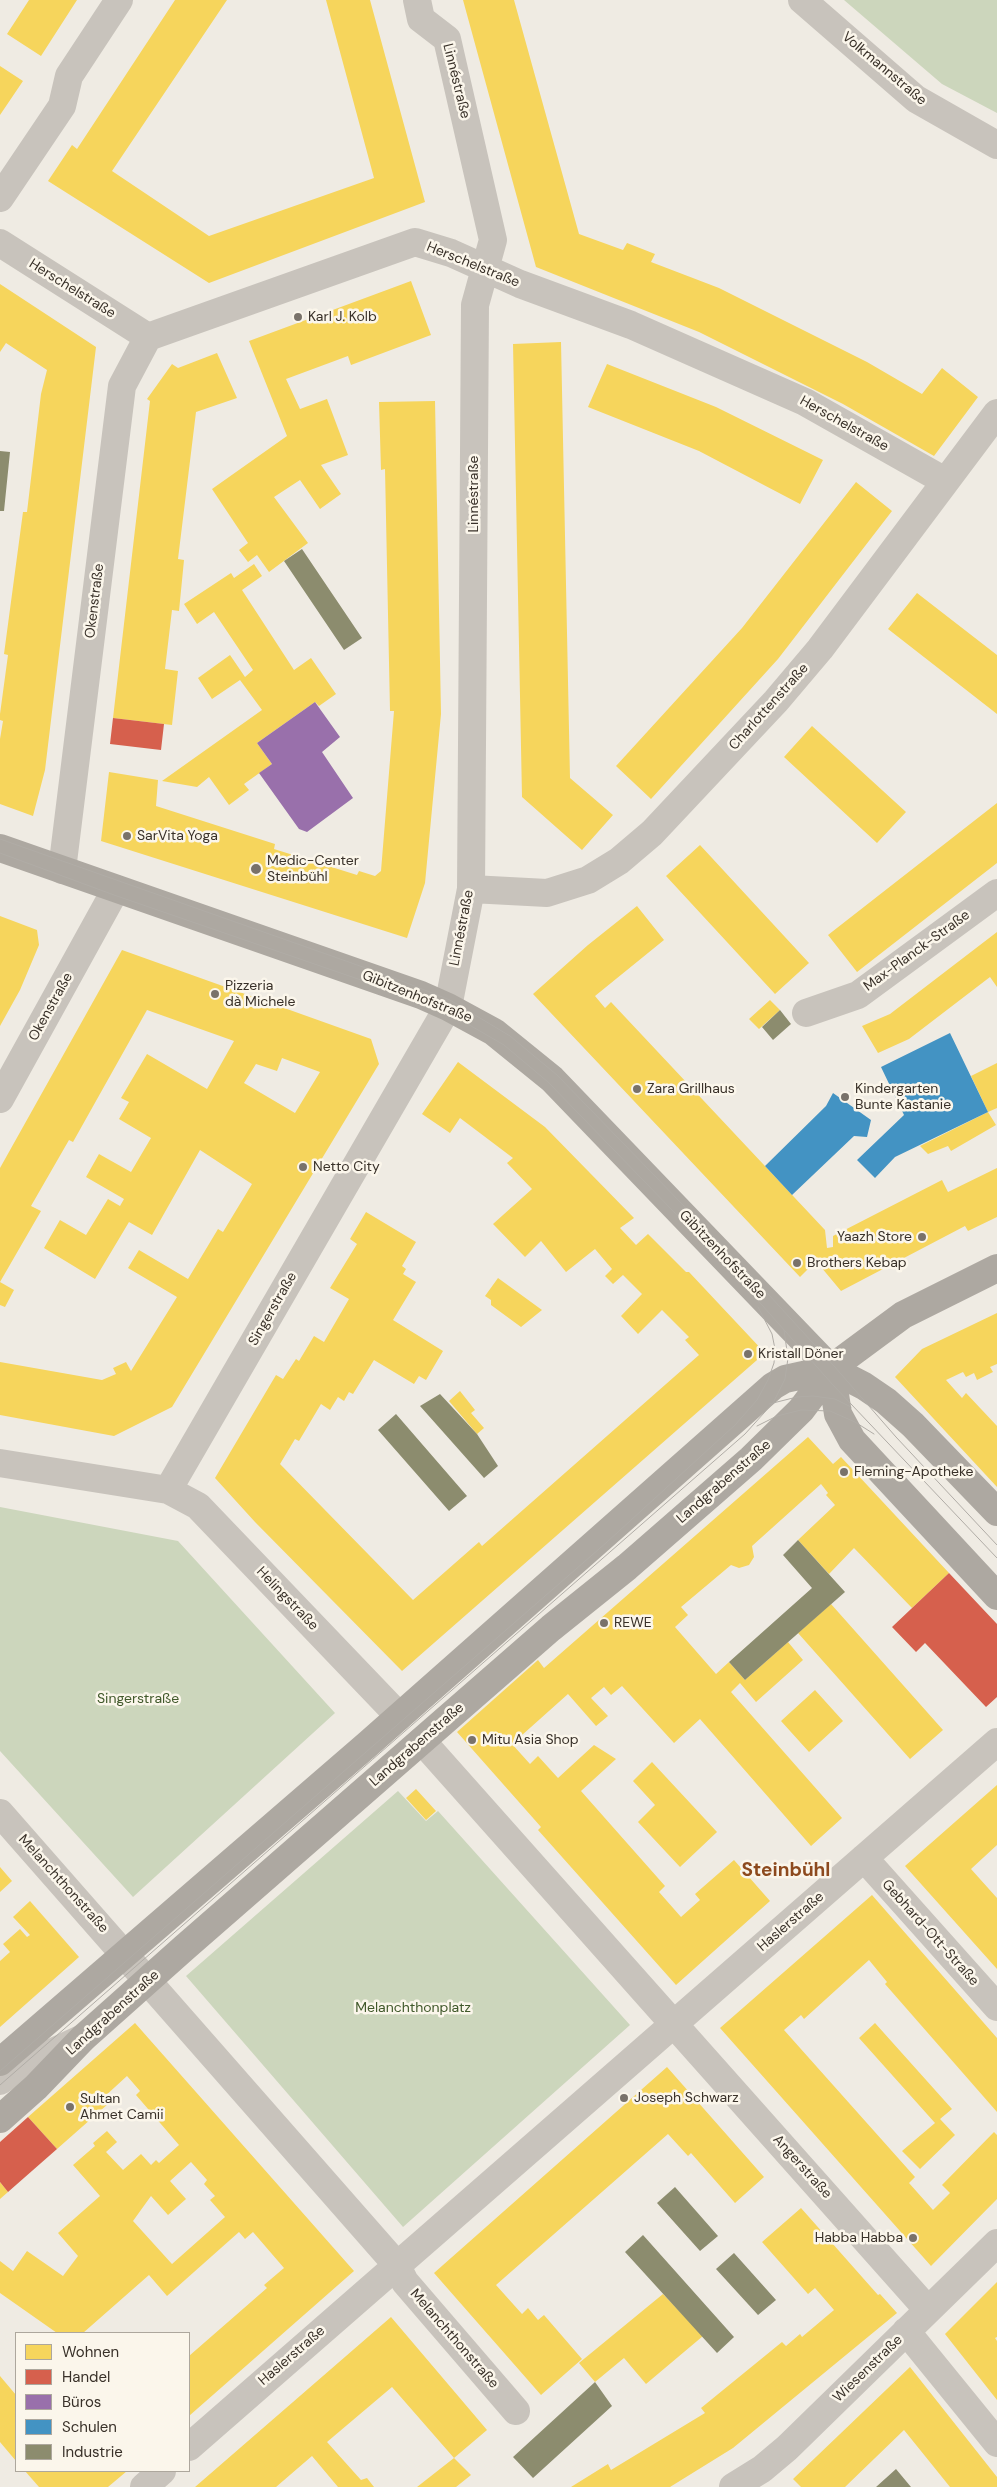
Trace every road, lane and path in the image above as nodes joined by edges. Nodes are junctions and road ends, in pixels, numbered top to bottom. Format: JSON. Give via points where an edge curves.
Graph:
{"nodes":[{"id":1,"x":119,"y":0,"type":"edge"},
{"id":2,"x":416,"y":0,"type":"edge"},
{"id":3,"x":802,"y":0,"type":"edge"},
{"id":4,"x":997,"y":145,"type":"edge"},
{"id":5,"x":0,"y":198,"type":"edge"},
{"id":6,"x":0,"y":243,"type":"edge"},
{"id":7,"x":485,"y":268,"type":"junction"},
{"id":8,"x":148,"y":337,"type":"junction"},
{"id":9,"x":997,"y":413,"type":"edge"},
{"id":10,"x":945,"y":481,"type":"junction"},
{"id":11,"x":0,"y":848,"type":"edge"},
{"id":12,"x":62,"y":870,"type":"junction"},
{"id":13,"x":116,"y":889,"type":"junction"},
{"id":14,"x":471,"y":889,"type":"junction"},
{"id":15,"x":997,"y":893,"type":"edge"},
{"id":16,"x":448,"y":1007,"type":"junction"},
{"id":17,"x":806,"y":1013,"type":"dead end"},
{"id":18,"x":0,"y":1098,"type":"edge"},
{"id":19,"x":997,"y":1268,"type":"edge"},
{"id":20,"x":831,"y":1369,"type":"junction"},
{"id":21,"x":0,"y":1463,"type":"edge"},
{"id":22,"x":168,"y":1490,"type":"junction"},
{"id":23,"x":997,"y":1512,"type":"edge"},
{"id":24,"x":997,"y":1596,"type":"edge"},
{"id":25,"x":399,"y":1716,"type":"junction"},
{"id":26,"x":422,"y":1741,"type":"junction"},
{"id":27,"x":997,"y":1742,"type":"edge"},
{"id":28,"x":0,"y":1813,"type":"edge"},
{"id":29,"x":864,"y":1858,"type":"junction"},
{"id":30,"x":126,"y":1955,"type":"junction"},
{"id":31,"x":148,"y":1980,"type":"junction"},
{"id":32,"x":997,"y":2007,"type":"edge"},
{"id":33,"x":675,"y":2024,"type":"junction"},
{"id":34,"x":83,"y":2038,"type":"junction"},
{"id":35,"x":0,"y":2062,"type":"edge"},
{"id":36,"x":0,"y":2081,"type":"edge"},
{"id":37,"x":0,"y":2119,"type":"edge"},
{"id":38,"x":997,"y":2243,"type":"edge"},
{"id":39,"x":396,"y":2264,"type":"junction"},
{"id":40,"x":928,"y":2310,"type":"junction"},
{"id":41,"x":906,"y":2331,"type":"junction"},
{"id":42,"x":516,"y":2411,"type":"dead end"},
{"id":43,"x":997,"y":2443,"type":"edge"},
{"id":44,"x":190,"y":2446,"type":"edge"},
{"id":45,"x":161,"y":2472,"type":"edge"},
{"id":46,"x":144,"y":2487,"type":"edge"},
{"id":47,"x":734,"y":2487,"type":"edge"}],
"edges":[{"from":1,"to":5,"type":"street","via":[[69,76],[62,106]]},
{"from":2,"to":7,"type":"street","name":"Linnéstraße","via":[[421,19],[447,39],[493,240]]},
{"from":3,"to":4,"type":"street","name":"Volkmannstraße","via":[[916,99]]},
{"from":6,"to":8,"type":"street","name":"Herschelstraße"},
{"from":7,"to":8,"type":"street","name":"Herschelstraße","via":[[415,242]]},
{"from":7,"to":10,"type":"street","name":"Herschelstraße","via":[[631,325],[805,402]]},
{"from":7,"to":14,"type":"street","name":"Linnéstraße","via":[[475,305]]},
{"from":8,"to":12,"type":"street","name":"Okenstraße","via":[[122,386]]},
{"from":9,"to":10,"type":"street","name":"Charlottenstraße"},
{"from":10,"to":14,"type":"street","name":"Charlottenstraße","via":[[814,656],[652,833],[619,861],[588,880],[547,893]]},
{"from":11,"to":12,"type":"main road","name":"Gibitzenhofstraße"},
{"from":12,"to":13,"type":"main road","name":"Gibitzenhofstraße"},
{"from":13,"to":16,"type":"main road","name":"Gibitzenhofstraße"},
{"from":13,"to":18,"type":"street","name":"Okenstraße"},
{"from":14,"to":16,"type":"street","name":"Linnéstraße"},
{"from":15,"to":17,"type":"street","name":"Max-Planck-Straße","via":[[858,995]]},
{"from":16,"to":20,"type":"main road","name":"Gibitzenhofstraße","via":[[494,1032],[552,1079]]},
{"from":16,"to":22,"type":"street","name":"Singerstraße"},
{"from":19,"to":20,"type":"main road","name":"Landgrabenstraße","via":[[903,1315]]},
{"from":20,"to":23,"type":"main road","name":"Gibitzenhofstraße","via":[[886,1401]]},
{"from":20,"to":24,"type":"main road","via":[[838,1414],[852,1440]]},
{"from":20,"to":25,"type":"main road","name":"Landgrabenstraße","via":[[785,1379],[773,1386]]},
{"from":20,"to":26,"type":"main road","name":"Landgrabenstraße","via":[[801,1410],[751,1459]]},
{"from":21,"to":22,"type":"street"},
{"from":22,"to":25,"type":"street","name":"Helingstraße","via":[[198,1506]]},
{"from":25,"to":30,"type":"main road","name":"Landgrabenstraße"},
{"from":26,"to":31,"type":"main road","name":"Landgrabenstraße"},
{"from":26,"to":33,"type":"street"},
{"from":27,"to":29,"type":"street","name":"Haslerstraße"},
{"from":28,"to":30,"type":"street","name":"Melanchthonstraße"},
{"from":29,"to":32,"type":"street","name":"Gebhard-Ott-Straße"},
{"from":29,"to":33,"type":"street","name":"Haslerstraße"},
{"from":30,"to":31,"type":"street"},
{"from":30,"to":35,"type":"main road","name":"Landgrabenstraße"},
{"from":31,"to":34,"type":"main road","name":"Landgrabenstraße"},
{"from":31,"to":39,"type":"street"},
{"from":33,"to":39,"type":"street"},
{"from":33,"to":40,"type":"street","name":"Angerstraße"},
{"from":34,"to":36,"type":"street","via":[[19,2068]]},
{"from":34,"to":37,"type":"main road","name":"Landgrabenstraße"},
{"from":38,"to":40,"type":"street","name":"Wiesenstraße"},
{"from":39,"to":42,"type":"street","name":"Melanchthonstraße","via":[[405,2282]]},
{"from":39,"to":44,"type":"street","name":"Haslerstraße"},
{"from":40,"to":41,"type":"street","name":"Wiesenstraße"},
{"from":41,"to":43,"type":"street"},
{"from":41,"to":47,"type":"street","name":"Wiesenstraße","via":[[787,2448]]},
{"from":45,"to":46,"type":"street"}]}
